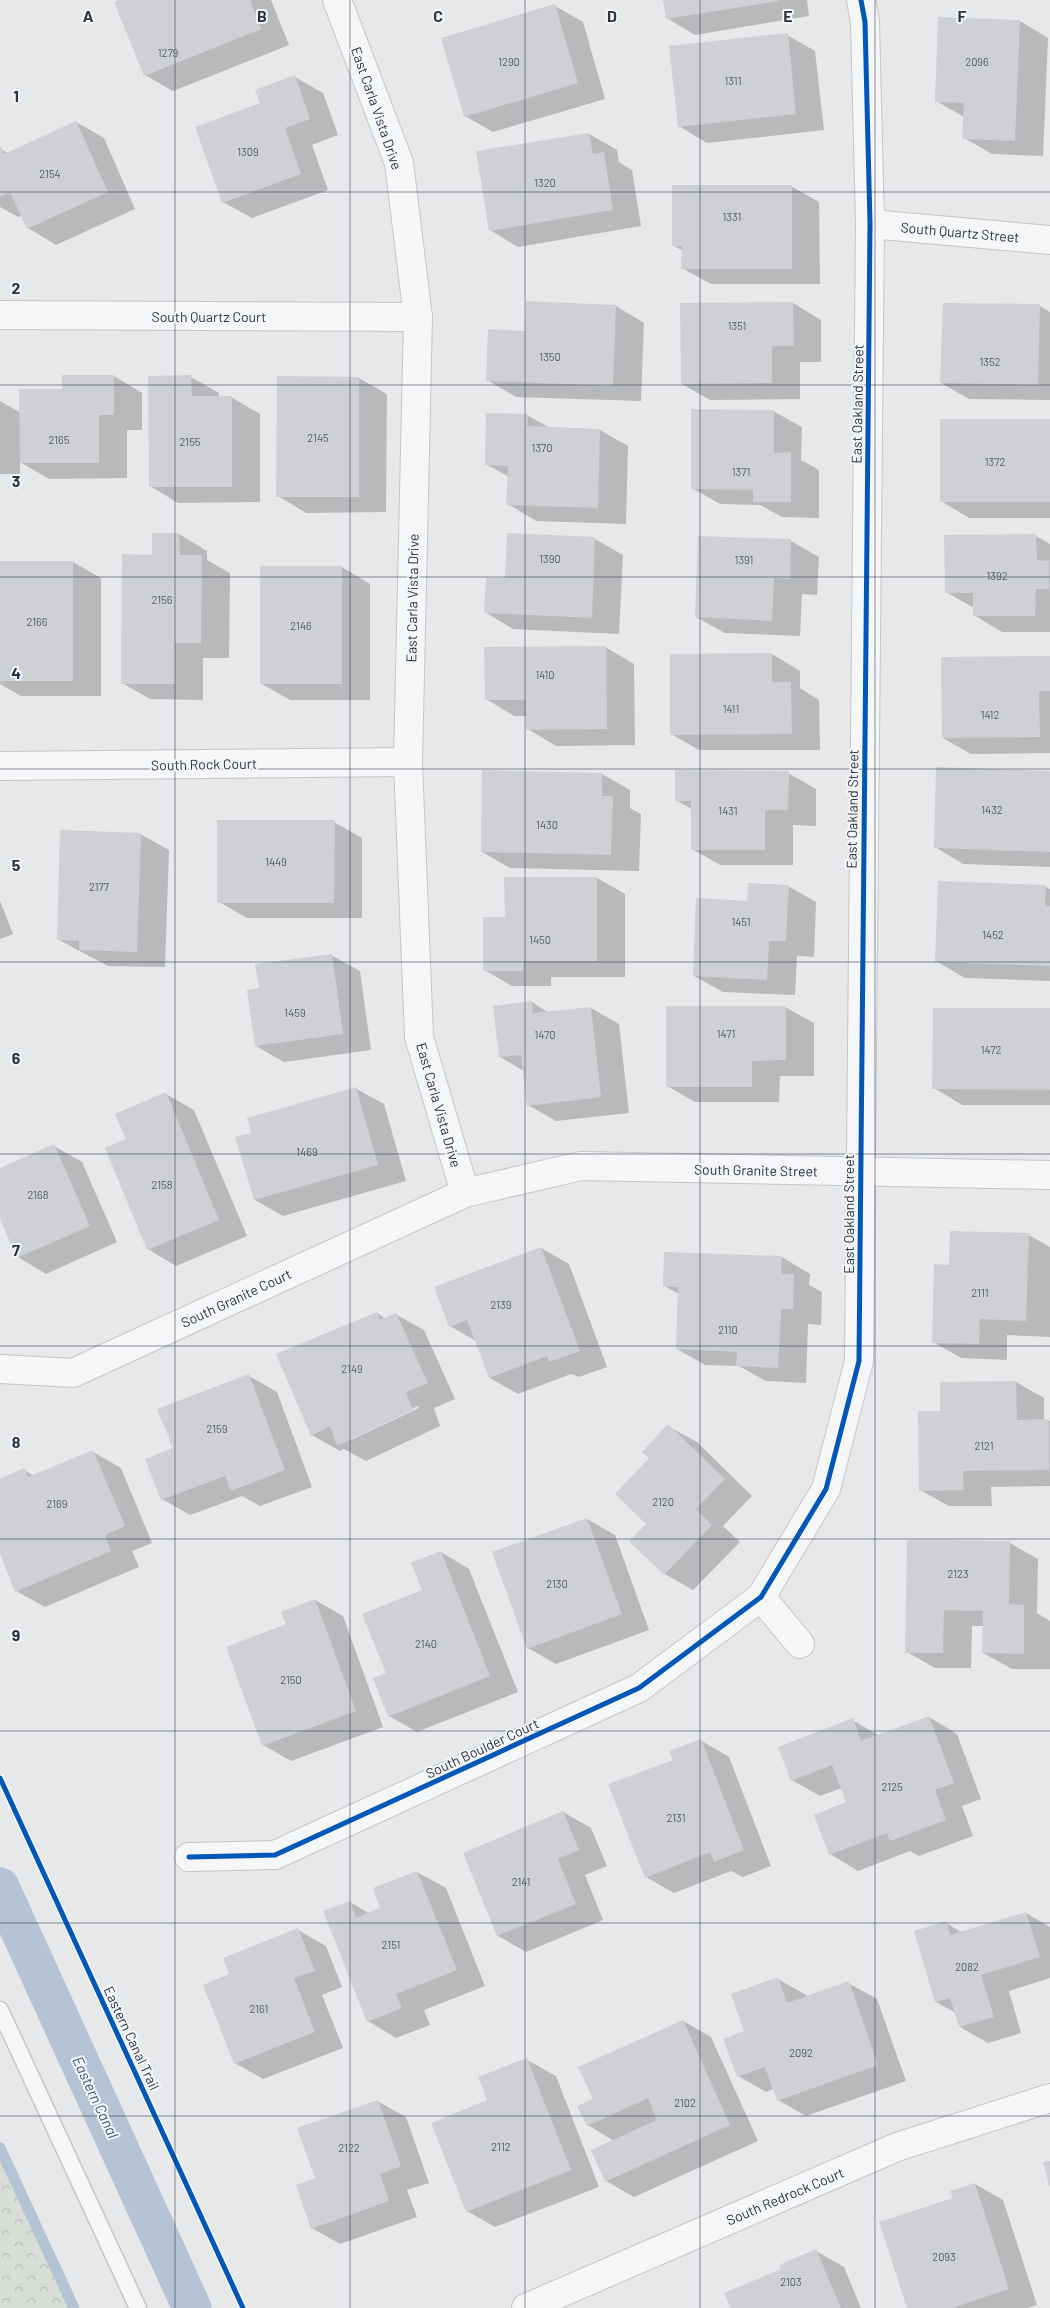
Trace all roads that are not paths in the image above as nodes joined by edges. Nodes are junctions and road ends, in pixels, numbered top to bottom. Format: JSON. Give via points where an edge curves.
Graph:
{"nodes":[{"id":1,"x":861,"y":0,"type":"edge"},
{"id":2,"x":345,"y":3,"type":"edge"},
{"id":3,"x":870,"y":224,"type":"junction"},
{"id":4,"x":1050,"y":240,"type":"edge"},
{"id":5,"x":0,"y":315,"type":"edge"},
{"id":6,"x":418,"y":317,"type":"junction"},
{"id":7,"x":408,"y":762,"type":"junction"},
{"id":8,"x":0,"y":766,"type":"edge"},
{"id":9,"x":860,"y":1172,"type":"junction"},
{"id":10,"x":1050,"y":1175,"type":"edge"},
{"id":11,"x":465,"y":1193,"type":"junction"},
{"id":12,"x":0,"y":1369,"type":"edge"},
{"id":13,"x":761,"y":1597,"type":"junction"},
{"id":14,"x":800,"y":1644,"type":"dead end"},
{"id":15,"x":189,"y":1858,"type":"dead end"},
{"id":16,"x":0,"y":2010,"type":"edge"},
{"id":17,"x":1050,"y":2098,"type":"edge"},
{"id":18,"x":138,"y":2308,"type":"edge"},
{"id":19,"x":526,"y":2308,"type":"edge"}],
"edges":[{"from":1,"to":3,"type":"street","name":"East Oakland Street","via":[[865,22]]},
{"from":2,"to":6,"type":"street","name":"East Carla Vista Drive","via":[[399,163]]},
{"from":3,"to":4,"type":"street","name":"South Quartz Street"},
{"from":3,"to":9,"type":"street","name":"East Oakland Street"},
{"from":5,"to":6,"type":"street","name":"South Quartz Court"},
{"from":6,"to":7,"type":"street","name":"East Carla Vista Drive"},
{"from":7,"to":8,"type":"street","name":"South Rock Court"},
{"from":7,"to":11,"type":"street","name":"East Carla Vista Drive","via":[[419,1037]]},
{"from":9,"to":10,"type":"street","name":"South Granite Street"},
{"from":9,"to":11,"type":"street","name":"South Granite Street","via":[[581,1166]]},
{"from":9,"to":13,"type":"street","name":"East Oakland Street","via":[[859,1361],[826,1489]]},
{"from":11,"to":12,"type":"street","name":"South Granite Court","via":[[73,1373]]},
{"from":13,"to":14,"type":"street"},
{"from":13,"to":15,"type":"street","name":"South Boulder Court","via":[[639,1688],[320,1835],[275,1855]]},
{"from":16,"to":18,"type":"lane"},
{"from":17,"to":19,"type":"street","name":"South Redrock Court","via":[[898,2147]]}]}
